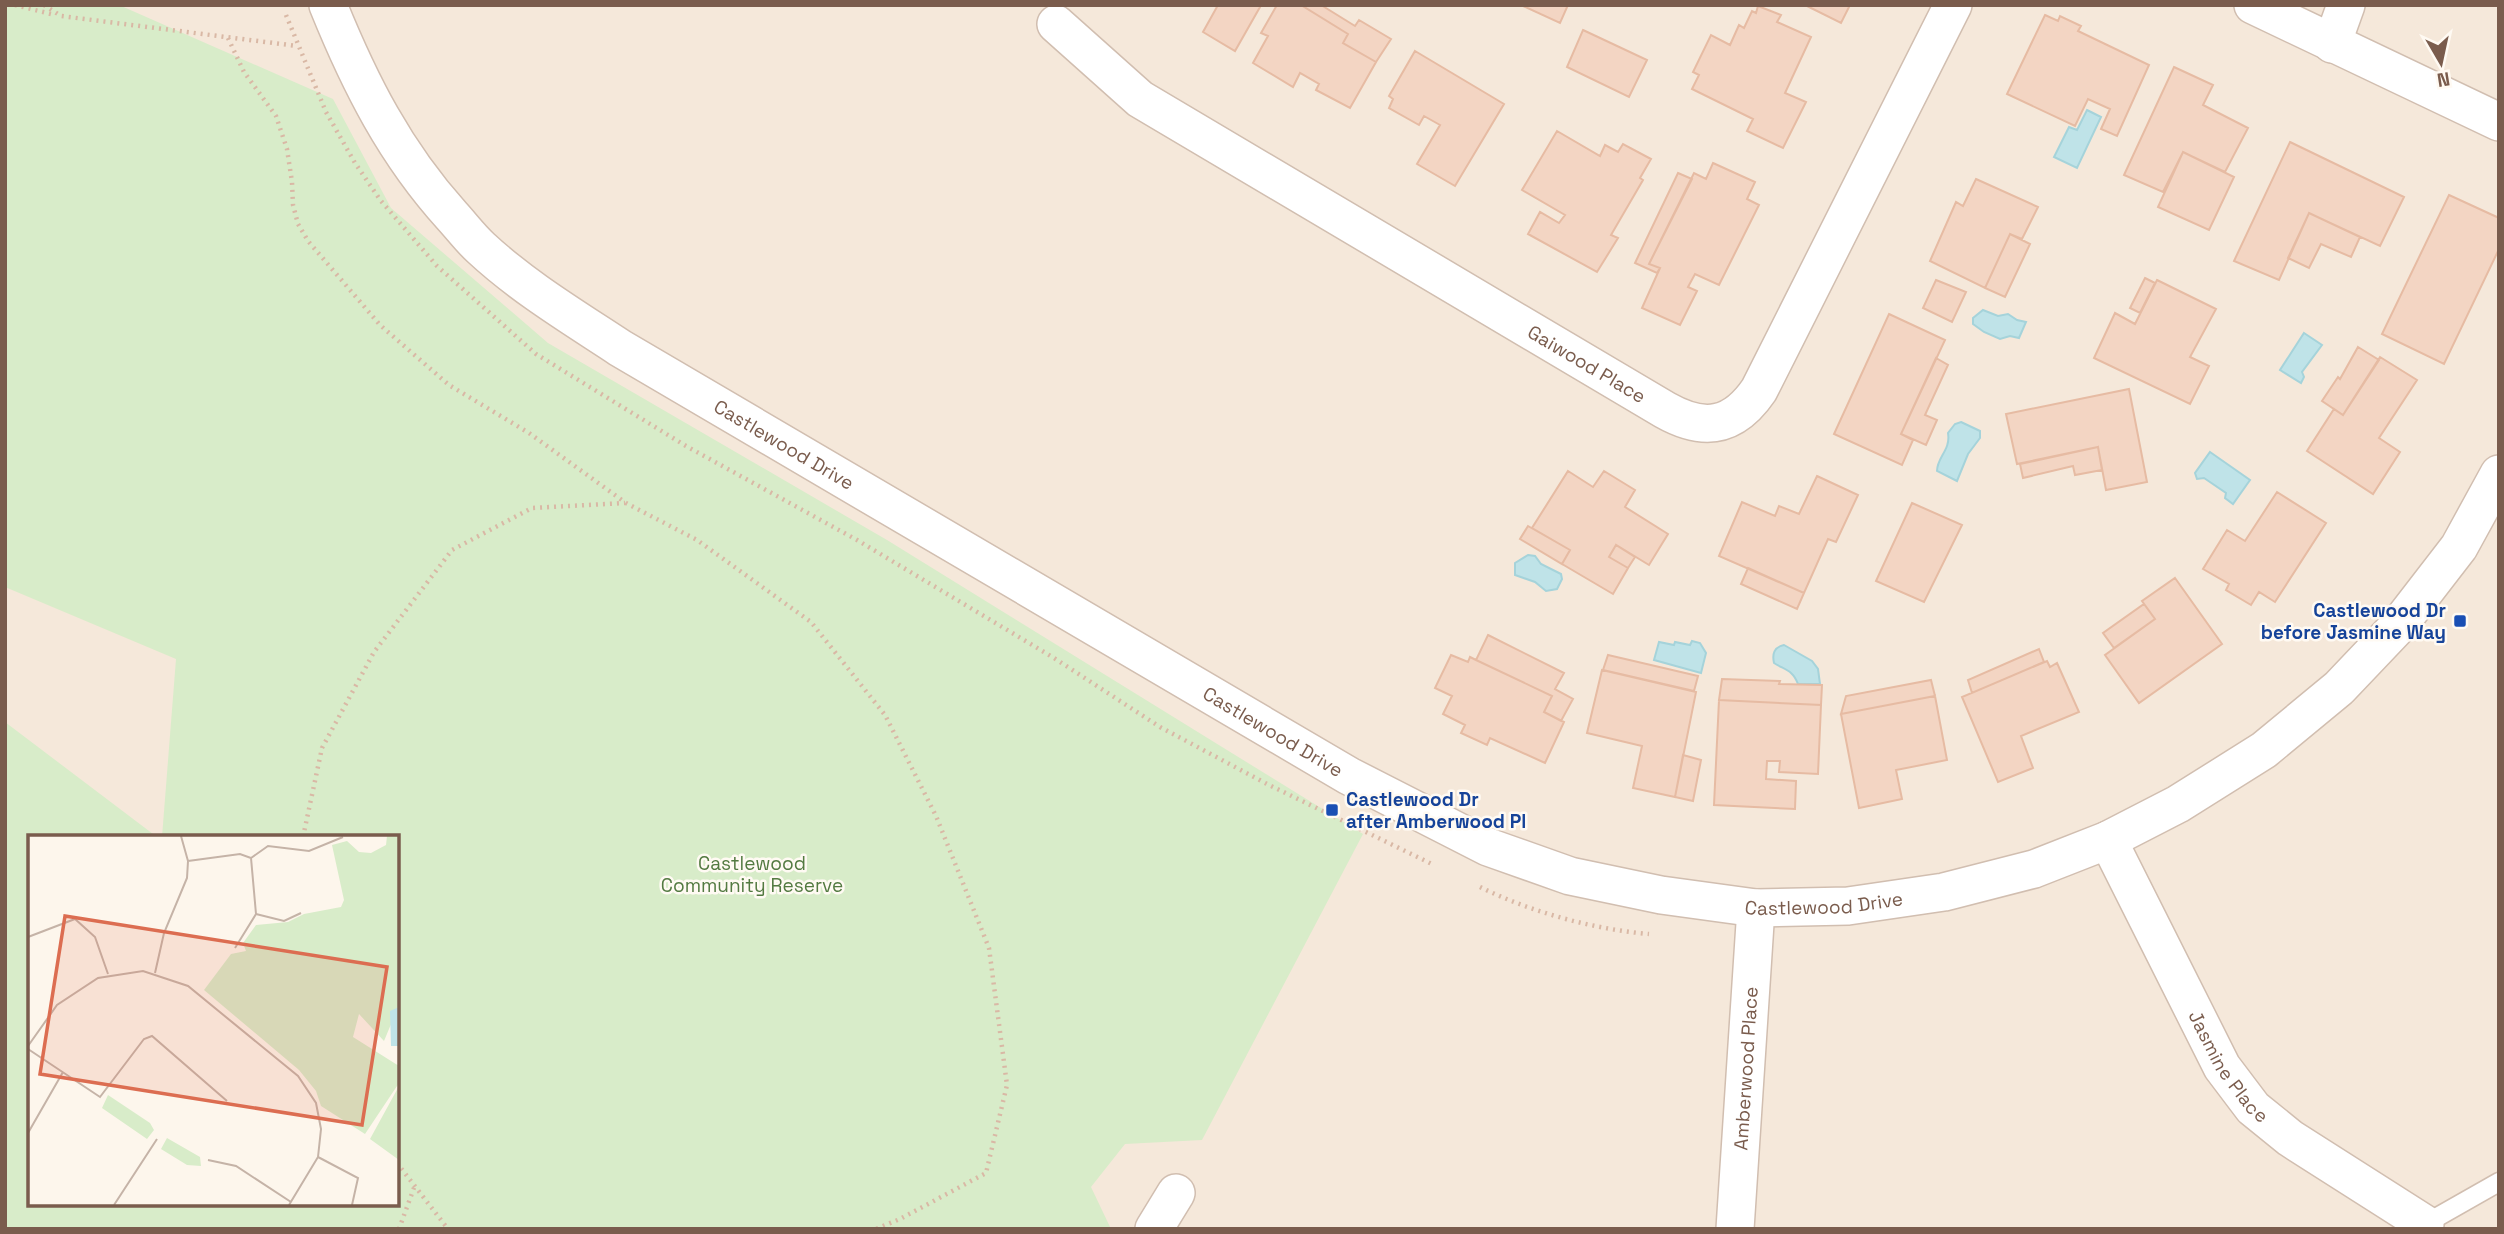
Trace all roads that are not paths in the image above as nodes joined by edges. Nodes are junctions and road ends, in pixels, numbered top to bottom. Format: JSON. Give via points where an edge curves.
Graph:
{"nodes":[{"id":1,"x":328,"y":5,"type":"edge"},
{"id":2,"x":1953,"y":5,"type":"edge"},
{"id":3,"x":2253,"y":5,"type":"edge"},
{"id":4,"x":2346,"y":5,"type":"edge"},
{"id":5,"x":1056,"y":24,"type":"dead end"},
{"id":6,"x":2332,"y":44,"type":"junction"},
{"id":7,"x":2499,"y":122,"type":"edge"},
{"id":8,"x":2499,"y":474,"type":"edge"},
{"id":9,"x":2108,"y":840,"type":"junction"},
{"id":10,"x":1756,"y":908,"type":"junction"},
{"id":11,"x":2499,"y":1182,"type":"edge"},
{"id":12,"x":1176,"y":1193,"type":"dead end"},
{"id":13,"x":2425,"y":1224,"type":"joint"},
{"id":14,"x":1154,"y":1229,"type":"edge"},
{"id":15,"x":1735,"y":1229,"type":"edge"}],
"edges":[{"from":1,"to":10,"type":"street","name":"Castlewood Drive","via":[[379,117],[427,188],[481,248],[621,348],[1349,776],[1488,847],[1570,876]]},
{"from":2,"to":5,"type":"street","name":"Gaiwood Place","via":[[1759,390],[1735,416],[1699,425],[1682,420],[1140,99]]},
{"from":3,"to":6,"type":"street"},
{"from":4,"to":6,"type":"street"},
{"from":6,"to":7,"type":"street"},
{"from":8,"to":9,"type":"street","name":"Castlewood Drive","via":[[2459,547],[2399,626],[2339,688],[2264,750],[2178,804]]},
{"from":9,"to":10,"type":"street","name":"Castlewood Drive","via":[[2034,869],[1944,892],[1848,906]]},
{"from":9,"to":13,"type":"street","name":"Jasmine Place","via":[[2222,1067],[2253,1108],[2290,1138]]},
{"from":10,"to":15,"type":"street","name":"Amberwood Place"},
{"from":11,"to":13,"type":"lane"},
{"from":12,"to":14,"type":"street"}]}
